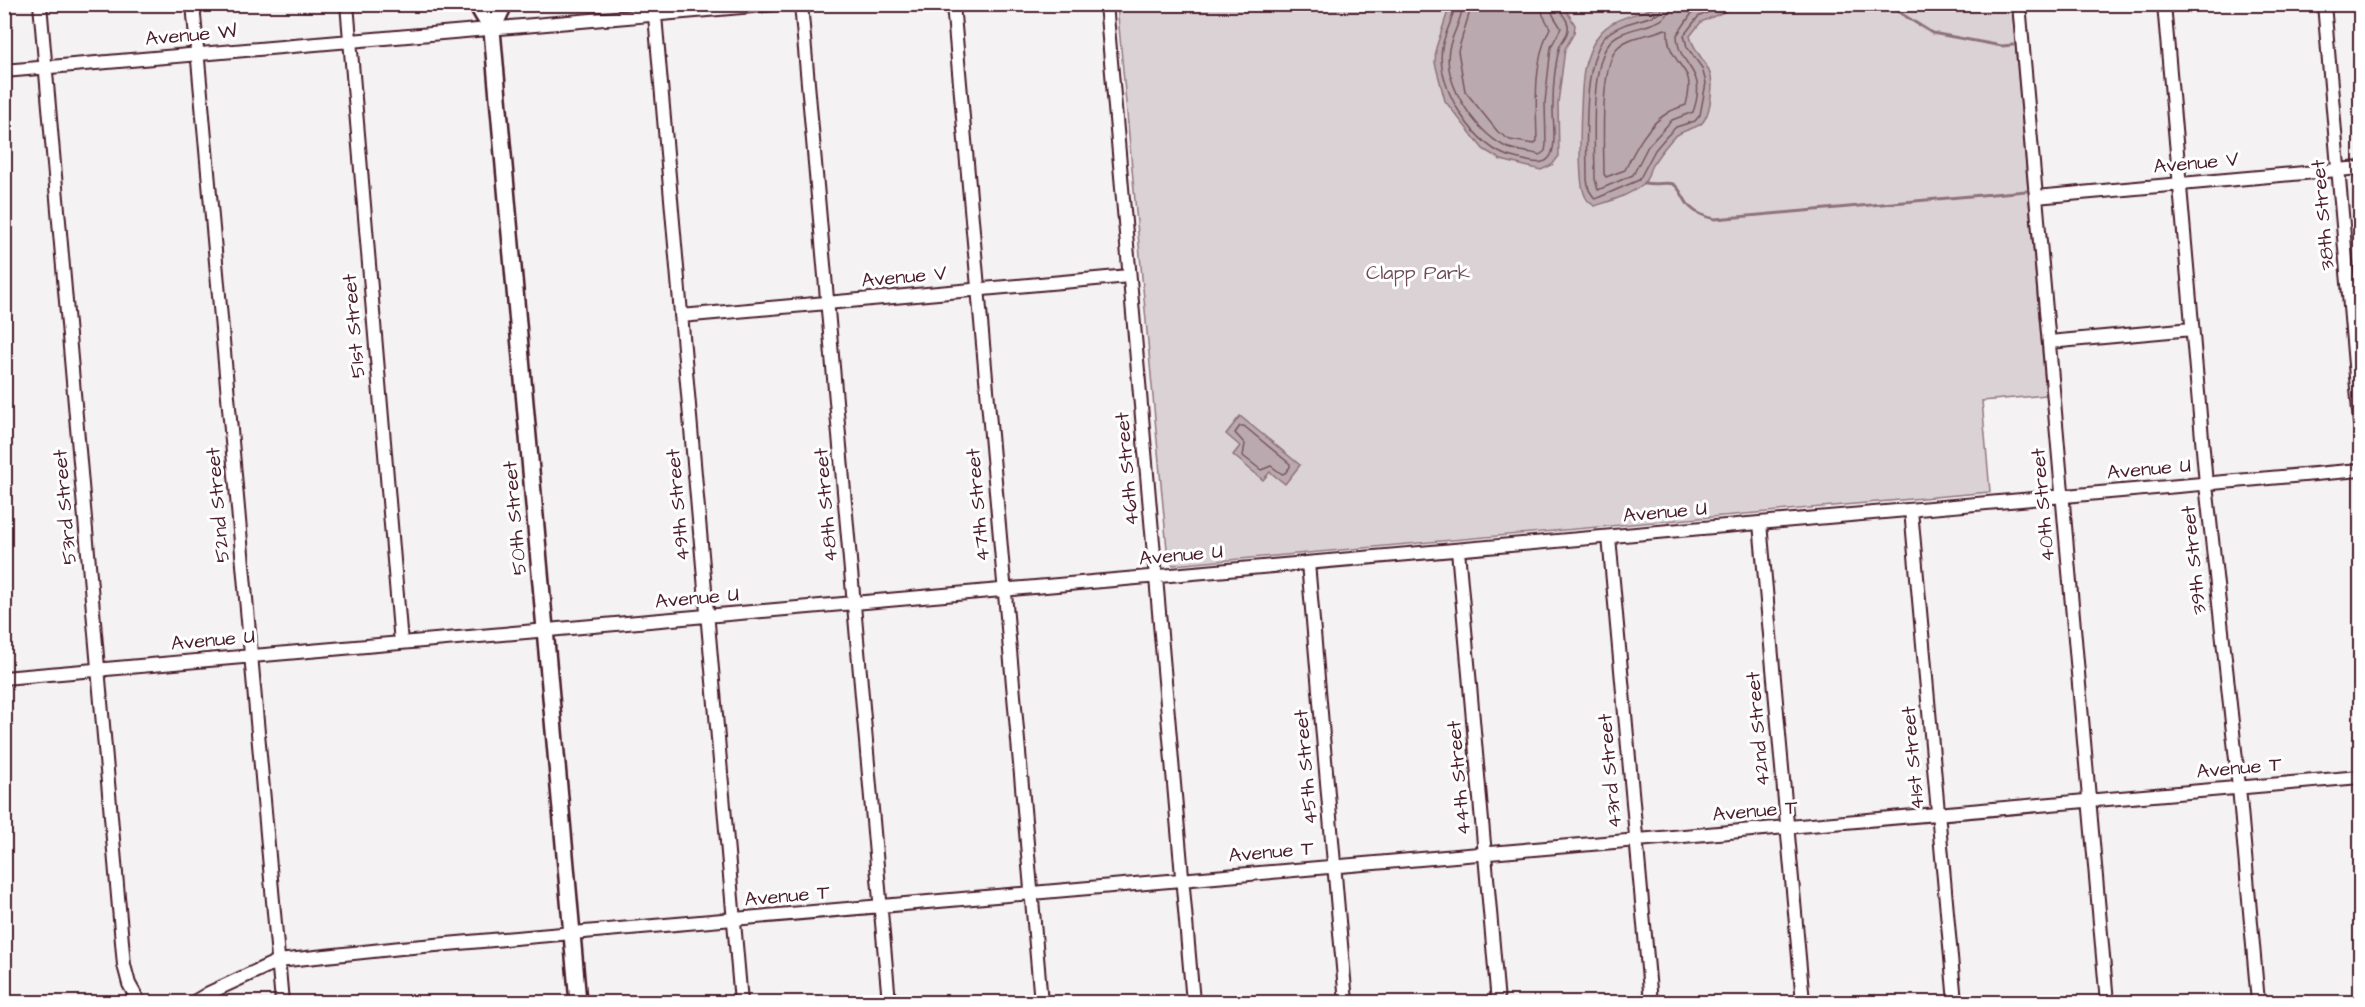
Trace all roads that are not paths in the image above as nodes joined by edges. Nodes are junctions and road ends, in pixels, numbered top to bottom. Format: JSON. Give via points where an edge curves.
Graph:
{"nodes":[{"id":1,"x":40,"y":4,"type":"edge"},
{"id":2,"x":193,"y":4,"type":"edge"},
{"id":3,"x":347,"y":4,"type":"edge"},
{"id":4,"x":479,"y":4,"type":"edge"},
{"id":5,"x":502,"y":4,"type":"edge"},
{"id":6,"x":776,"y":4,"type":"edge"},
{"id":7,"x":801,"y":4,"type":"edge"},
{"id":8,"x":953,"y":4,"type":"edge"},
{"id":9,"x":1106,"y":4,"type":"edge"},
{"id":10,"x":2019,"y":4,"type":"edge"},
{"id":11,"x":2164,"y":4,"type":"edge"},
{"id":12,"x":2324,"y":4,"type":"edge"},
{"id":13,"x":655,"y":10,"type":"edge"},
{"id":14,"x":492,"y":30,"type":"junction"},
{"id":15,"x":350,"y":41,"type":"junction"},
{"id":16,"x":198,"y":54,"type":"junction"},
{"id":17,"x":46,"y":67,"type":"junction"},
{"id":18,"x":4,"y":71,"type":"edge"},
{"id":19,"x":2361,"y":168,"type":"edge"},
{"id":20,"x":2338,"y":170,"type":"junction"},
{"id":21,"x":2179,"y":185,"type":"junction"},
{"id":22,"x":2036,"y":197,"type":"junction"},
{"id":23,"x":1130,"y":276,"type":"junction"},
{"id":24,"x":978,"y":289,"type":"junction"},
{"id":25,"x":827,"y":303,"type":"junction"},
{"id":26,"x":681,"y":316,"type":"junction"},
{"id":27,"x":2192,"y":329,"type":"junction"},
{"id":28,"x":2049,"y":342,"type":"junction"},
{"id":29,"x":2361,"y":423,"type":"edge"},
{"id":30,"x":2361,"y":470,"type":"edge"},
{"id":31,"x":2206,"y":484,"type":"junction"},
{"id":32,"x":2062,"y":496,"type":"junction"},
{"id":33,"x":1911,"y":510,"type":"junction"},
{"id":34,"x":1760,"y":523,"type":"junction"},
{"id":35,"x":1609,"y":537,"type":"junction"},
{"id":36,"x":1458,"y":550,"type":"junction"},
{"id":37,"x":1308,"y":563,"type":"junction"},
{"id":38,"x":1156,"y":577,"type":"junction"},
{"id":39,"x":1005,"y":590,"type":"junction"},
{"id":40,"x":854,"y":603,"type":"junction"},
{"id":41,"x":708,"y":616,"type":"junction"},
{"id":42,"x":546,"y":631,"type":"junction"},
{"id":43,"x":401,"y":643,"type":"junction"},
{"id":44,"x":251,"y":657,"type":"junction"},
{"id":45,"x":99,"y":670,"type":"junction"},
{"id":46,"x":4,"y":678,"type":"edge"},
{"id":47,"x":2361,"y":777,"type":"edge"},
{"id":48,"x":2238,"y":787,"type":"junction"},
{"id":49,"x":2089,"y":801,"type":"junction"},
{"id":50,"x":1938,"y":814,"type":"junction"},
{"id":51,"x":1787,"y":827,"type":"junction"},
{"id":52,"x":1636,"y":841,"type":"junction"},
{"id":53,"x":1485,"y":854,"type":"junction"},
{"id":54,"x":1334,"y":866,"type":"junction"},
{"id":55,"x":1183,"y":879,"type":"junction"},
{"id":56,"x":1031,"y":893,"type":"junction"},
{"id":57,"x":881,"y":907,"type":"junction"},
{"id":58,"x":734,"y":920,"type":"junction"},
{"id":59,"x":572,"y":934,"type":"junction"},
{"id":60,"x":278,"y":961,"type":"junction"},
{"id":61,"x":139,"y":1002,"type":"edge"},
{"id":62,"x":194,"y":1002,"type":"edge"},
{"id":63,"x":282,"y":1002,"type":"edge"},
{"id":64,"x":579,"y":1002,"type":"edge"},
{"id":65,"x":741,"y":1002,"type":"edge"},
{"id":66,"x":889,"y":1002,"type":"edge"},
{"id":67,"x":1041,"y":1002,"type":"edge"},
{"id":68,"x":1193,"y":1002,"type":"edge"},
{"id":69,"x":1346,"y":1002,"type":"edge"},
{"id":70,"x":1498,"y":1002,"type":"edge"},
{"id":71,"x":1651,"y":1002,"type":"edge"},
{"id":72,"x":1803,"y":1002,"type":"edge"},
{"id":73,"x":1955,"y":1002,"type":"edge"},
{"id":74,"x":2106,"y":1002,"type":"edge"},
{"id":75,"x":2258,"y":1002,"type":"edge"}],
"edges":[{"from":1,"to":17,"type":"street","name":"53rd Street"},
{"from":2,"to":16,"type":"street","name":"52nd Street"},
{"from":3,"to":15,"type":"street","name":"51st Street"},
{"from":4,"to":14,"type":"main road","name":"50th Street"},
{"from":5,"to":14,"type":"main road","name":"50th Street"},
{"from":6,"to":13,"type":"street","name":"Avenue W"},
{"from":7,"to":25,"type":"street","name":"48th Street"},
{"from":8,"to":24,"type":"street","name":"47th Street"},
{"from":9,"to":23,"type":"street","name":"46th Street"},
{"from":10,"to":22,"type":"street","name":"40th Street"},
{"from":11,"to":21,"type":"street","name":"39th Street"},
{"from":12,"to":20,"type":"street","name":"38th Street"},
{"from":13,"to":14,"type":"street","name":"Avenue W"},
{"from":13,"to":26,"type":"street","name":"49th Street"},
{"from":14,"to":15,"type":"street","name":"Avenue W"},
{"from":14,"to":42,"type":"main road","name":"50th Street"},
{"from":15,"to":16,"type":"street","name":"Avenue W"},
{"from":15,"to":43,"type":"street","name":"51st Street"},
{"from":16,"to":17,"type":"street","name":"Avenue W"},
{"from":16,"to":44,"type":"street","name":"52nd Street"},
{"from":17,"to":18,"type":"street","name":"Avenue W"},
{"from":17,"to":45,"type":"street","name":"53rd Street"},
{"from":19,"to":20,"type":"street","name":"Avenue V"},
{"from":20,"to":21,"type":"street","name":"Avenue V"},
{"from":20,"to":29,"type":"street","name":"38th Street"},
{"from":21,"to":22,"type":"street","name":"Avenue V"},
{"from":21,"to":27,"type":"street","name":"39th Street"},
{"from":22,"to":28,"type":"street","name":"40th Street"},
{"from":23,"to":24,"type":"street","name":"Avenue V"},
{"from":23,"to":38,"type":"street","name":"46th Street"},
{"from":24,"to":25,"type":"street","name":"Avenue V"},
{"from":24,"to":39,"type":"street","name":"47th Street"},
{"from":25,"to":26,"type":"street","name":"Avenue V"},
{"from":25,"to":40,"type":"street","name":"48th Street"},
{"from":26,"to":41,"type":"street","name":"49th Street"},
{"from":27,"to":28,"type":"street"},
{"from":27,"to":31,"type":"street","name":"39th Street"},
{"from":28,"to":32,"type":"street","name":"40th Street"},
{"from":30,"to":31,"type":"street","name":"Avenue U"},
{"from":31,"to":32,"type":"street","name":"Avenue U"},
{"from":31,"to":48,"type":"street","name":"39th Street"},
{"from":32,"to":33,"type":"street","name":"Avenue U"},
{"from":32,"to":49,"type":"street","name":"40th Street"},
{"from":33,"to":34,"type":"street","name":"Avenue U"},
{"from":33,"to":50,"type":"street","name":"41st Street"},
{"from":34,"to":35,"type":"street","name":"Avenue U"},
{"from":34,"to":51,"type":"street","name":"42nd Street"},
{"from":35,"to":36,"type":"street","name":"Avenue U"},
{"from":35,"to":52,"type":"street","name":"43rd Street"},
{"from":36,"to":37,"type":"street","name":"Avenue U"},
{"from":36,"to":53,"type":"street","name":"44th Street"},
{"from":37,"to":38,"type":"street","name":"Avenue U"},
{"from":37,"to":54,"type":"street","name":"45th Street"},
{"from":38,"to":39,"type":"street","name":"Avenue U"},
{"from":38,"to":55,"type":"street","name":"46th Street"},
{"from":39,"to":40,"type":"street","name":"Avenue U"},
{"from":39,"to":56,"type":"street","name":"47th Street"},
{"from":40,"to":41,"type":"street","name":"Avenue U"},
{"from":40,"to":57,"type":"street","name":"48th Street"},
{"from":41,"to":42,"type":"street","name":"Avenue U"},
{"from":41,"to":58,"type":"street","name":"49th Street"},
{"from":42,"to":43,"type":"street","name":"Avenue U"},
{"from":42,"to":59,"type":"main road","name":"50th Street"},
{"from":43,"to":44,"type":"street","name":"Avenue U"},
{"from":44,"to":45,"type":"street","name":"Avenue U"},
{"from":44,"to":60,"type":"street","name":"52nd Street"},
{"from":45,"to":46,"type":"street","name":"Avenue U"},
{"from":45,"to":61,"type":"street","name":"53rd Street","via":[[124,964]]},
{"from":47,"to":48,"type":"street","name":"Avenue T"},
{"from":48,"to":49,"type":"street","name":"Avenue T"},
{"from":48,"to":75,"type":"street","name":"39th Street"},
{"from":49,"to":50,"type":"street","name":"Avenue T"},
{"from":49,"to":74,"type":"street","name":"40th Street"},
{"from":50,"to":51,"type":"street","name":"Avenue T"},
{"from":50,"to":73,"type":"street","name":"41st Street"},
{"from":51,"to":52,"type":"street","name":"Avenue T"},
{"from":51,"to":72,"type":"street","name":"42nd Street"},
{"from":52,"to":53,"type":"street","name":"Avenue T"},
{"from":52,"to":71,"type":"street","name":"43rd Street"},
{"from":53,"to":54,"type":"street","name":"Avenue T"},
{"from":53,"to":70,"type":"street","name":"44th Street"},
{"from":54,"to":55,"type":"street","name":"Avenue T"},
{"from":54,"to":69,"type":"street","name":"45th Street"},
{"from":55,"to":56,"type":"street","name":"Avenue T"},
{"from":55,"to":68,"type":"street","name":"46th Street"},
{"from":56,"to":57,"type":"street","name":"Avenue T"},
{"from":56,"to":67,"type":"street","name":"47th Street"},
{"from":57,"to":58,"type":"street","name":"Avenue T"},
{"from":57,"to":66,"type":"street","name":"48th Street"},
{"from":58,"to":59,"type":"street","name":"Avenue T"},
{"from":58,"to":65,"type":"street","name":"49th Street"},
{"from":59,"to":60,"type":"street","name":"Avenue T"},
{"from":59,"to":64,"type":"main road","name":"50th Street"},
{"from":60,"to":62,"type":"street","name":"Avenue T"},
{"from":60,"to":63,"type":"street","name":"52nd Street"}]}
